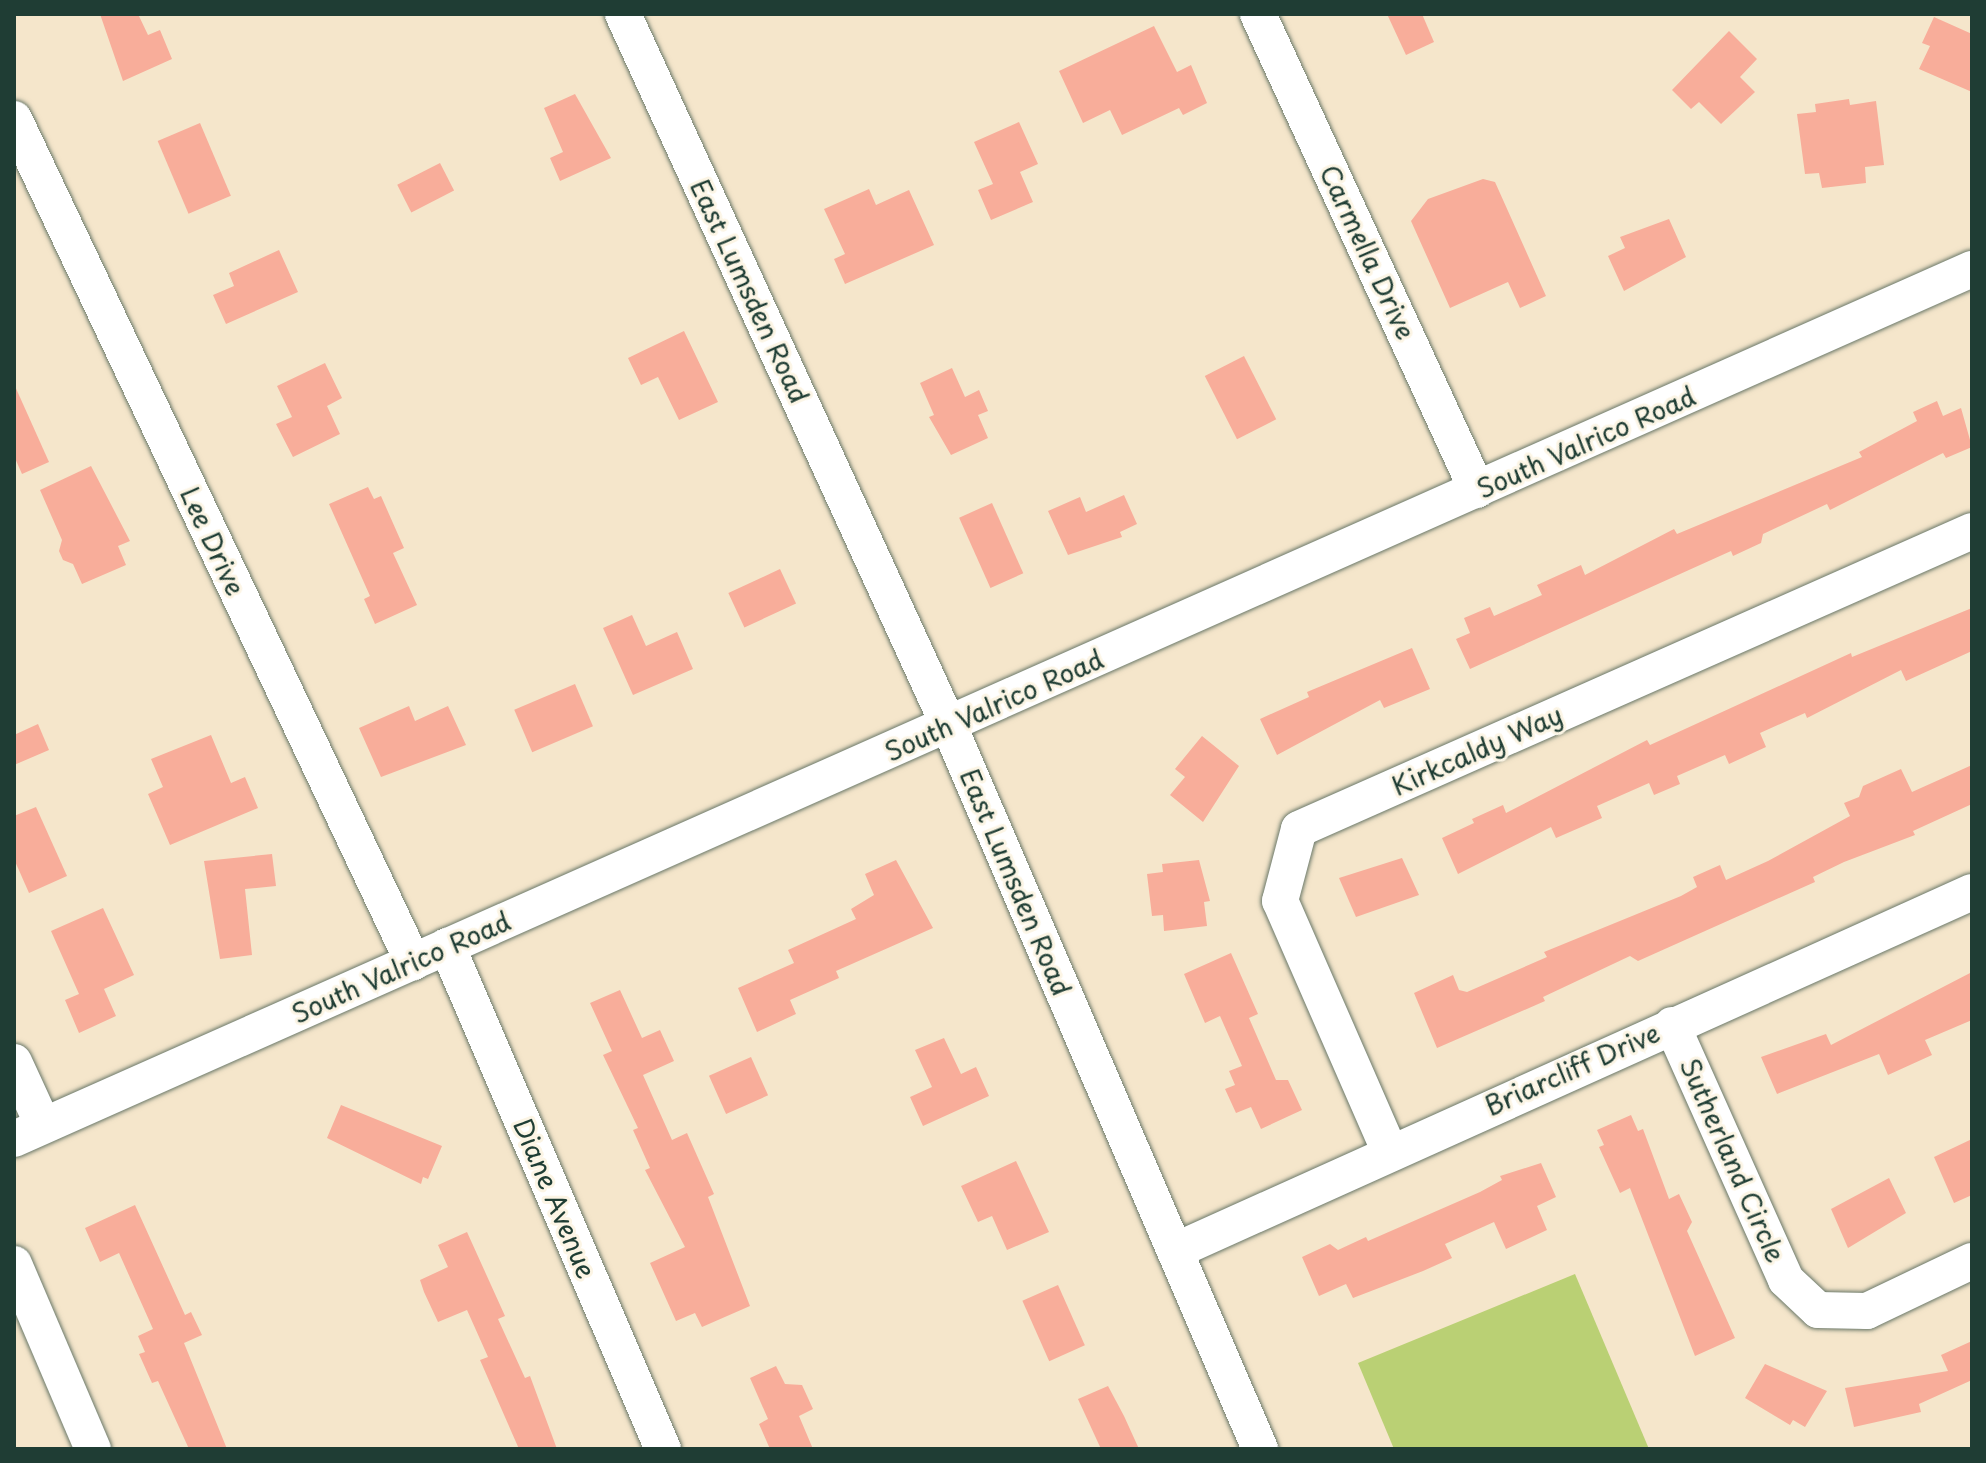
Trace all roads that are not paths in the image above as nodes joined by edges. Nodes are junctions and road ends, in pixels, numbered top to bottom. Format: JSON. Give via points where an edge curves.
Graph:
{"nodes":[{"id":1,"x":623,"y":14,"type":"edge"},
{"id":2,"x":1258,"y":14,"type":"edge"},
{"id":3,"x":14,"y":119,"type":"edge"},
{"id":4,"x":1972,"y":269,"type":"edge"},
{"id":5,"x":1477,"y":490,"type":"junction"},
{"id":6,"x":1972,"y":531,"type":"edge"},
{"id":7,"x":949,"y":726,"type":"junction"},
{"id":8,"x":1972,"y":892,"type":"edge"},
{"id":9,"x":447,"y":946,"type":"junction"},
{"id":10,"x":413,"y":962,"type":"junction"},
{"id":11,"x":1672,"y":1025,"type":"junction"},
{"id":12,"x":14,"y":1062,"type":"edge"},
{"id":13,"x":29,"y":1132,"type":"edge"},
{"id":14,"x":1389,"y":1150,"type":"junction"},
{"id":15,"x":1175,"y":1251,"type":"junction"},
{"id":16,"x":1972,"y":1261,"type":"edge"},
{"id":17,"x":14,"y":1264,"type":"edge"},
{"id":18,"x":93,"y":1449,"type":"edge"},
{"id":19,"x":663,"y":1449,"type":"edge"},
{"id":20,"x":1260,"y":1449,"type":"edge"}],
"edges":[{"from":1,"to":7,"type":"street","name":"East Lumsden Road"},
{"from":2,"to":5,"type":"street","name":"Carmella Drive"},
{"from":3,"to":10,"type":"street","name":"Lee Drive"},
{"from":4,"to":5,"type":"street","name":"South Valrico Road"},
{"from":5,"to":7,"type":"street","name":"South Valrico Road"},
{"from":6,"to":14,"type":"street","name":"Kirkcaldy Way","via":[[1299,829],[1280,901]]},
{"from":7,"to":9,"type":"street","name":"South Valrico Road"},
{"from":7,"to":15,"type":"street","name":"East Lumsden Road"},
{"from":8,"to":11,"type":"street","name":"Briarcliff Drive"},
{"from":9,"to":10,"type":"street","name":"South Valrico Road"},
{"from":9,"to":19,"type":"street","name":"Diane Avenue"},
{"from":10,"to":13,"type":"street","name":"South Valrico Road"},
{"from":11,"to":14,"type":"street","name":"Briarcliff Drive"},
{"from":11,"to":16,"type":"street","name":"Sutherland Circle","via":[[1786,1280],[1818,1310],[1867,1311]]},
{"from":12,"to":13,"type":"street"},
{"from":14,"to":15,"type":"street","name":"Briarcliff Drive"},
{"from":15,"to":20,"type":"street","name":"East Lumsden Road"},
{"from":17,"to":18,"type":"street"}]}
